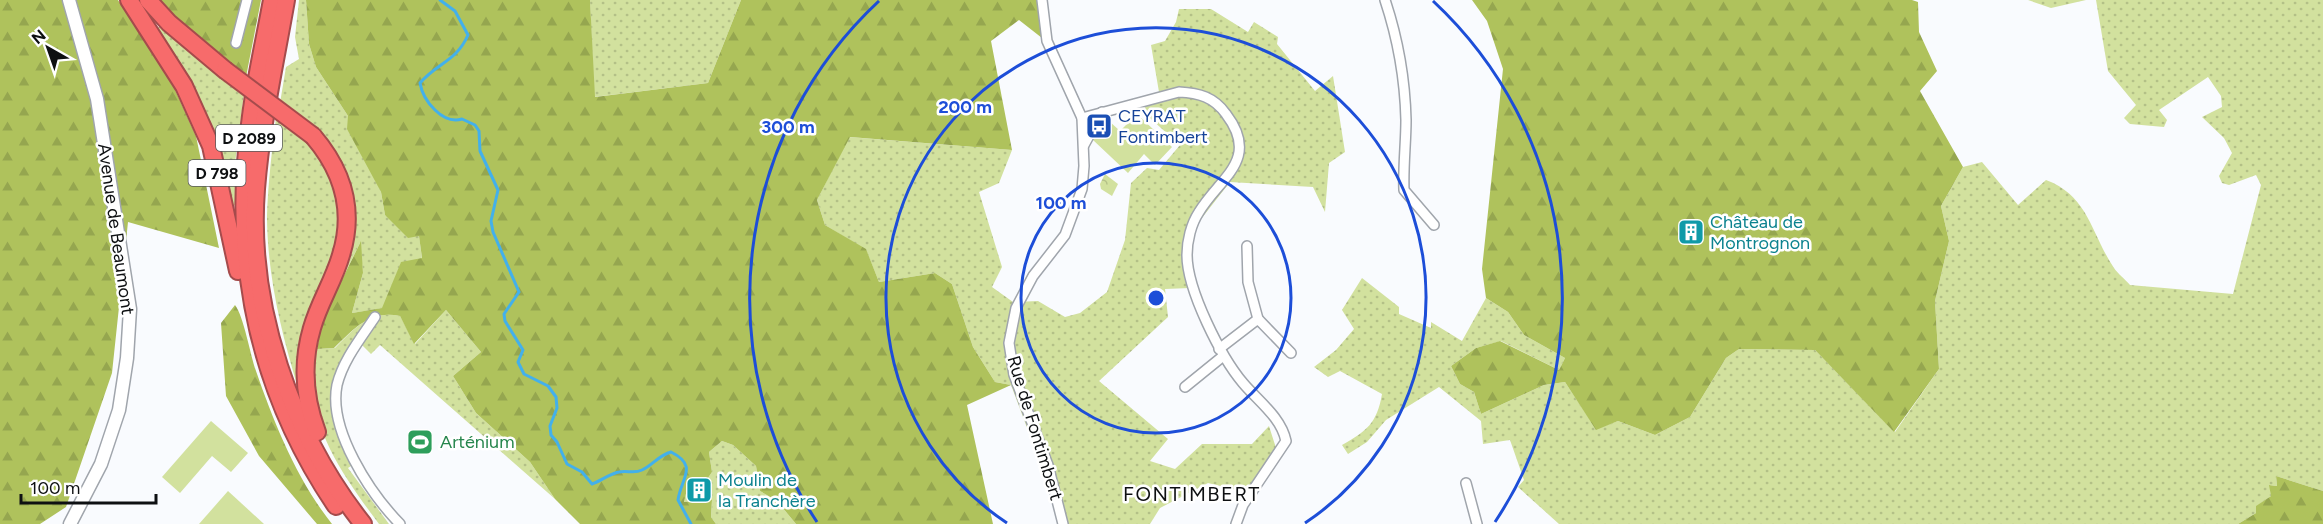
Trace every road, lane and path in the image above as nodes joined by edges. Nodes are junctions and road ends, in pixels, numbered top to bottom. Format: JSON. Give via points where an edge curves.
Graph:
{"nodes":[{"id":1,"x":69,"y":0,"type":"edge"},
{"id":2,"x":129,"y":0,"type":"edge"},
{"id":3,"x":148,"y":0,"type":"edge"},
{"id":4,"x":247,"y":0,"type":"edge"},
{"id":5,"x":272,"y":0,"type":"edge"},
{"id":6,"x":286,"y":0,"type":"edge"},
{"id":7,"x":1042,"y":0,"type":"edge"},
{"id":8,"x":1385,"y":0,"type":"edge"},
{"id":9,"x":236,"y":43,"type":"dead end"},
{"id":10,"x":1102,"y":112,"type":"junction"},
{"id":11,"x":1082,"y":118,"type":"junction"},
{"id":12,"x":1084,"y":145,"type":"junction"},
{"id":13,"x":1434,"y":225,"type":"dead end"},
{"id":14,"x":1246,"y":246,"type":"dead end"},
{"id":15,"x":375,"y":317,"type":"dead end"},
{"id":16,"x":1258,"y":319,"type":"junction"},
{"id":17,"x":1220,"y":353,"type":"junction"},
{"id":18,"x":1291,"y":353,"type":"dead end"},
{"id":19,"x":266,"y":361,"type":"junction"},
{"id":20,"x":1185,"y":387,"type":"dead end"},
{"id":21,"x":1466,"y":483,"type":"dead end"},
{"id":22,"x":70,"y":524,"type":"edge"},
{"id":23,"x":350,"y":524,"type":"edge"},
{"id":24,"x":363,"y":524,"type":"edge"},
{"id":25,"x":373,"y":524,"type":"edge"},
{"id":26,"x":400,"y":524,"type":"edge"},
{"id":27,"x":1063,"y":524,"type":"edge"},
{"id":28,"x":1236,"y":524,"type":"edge"},
{"id":29,"x":1477,"y":524,"type":"edge"}],
"edges":[{"from":1,"to":22,"type":"main road","name":"Avenue de Beaumont","via":[[97,99],[130,309],[119,410],[101,464]]},
{"from":2,"to":19,"type":"highway","number":"D 798","via":[[184,86],[211,146],[246,315]]},
{"from":3,"to":25,"type":"highway","bridge":true,"via":[[177,31],[313,136],[338,170],[345,189],[347,228],[341,255],[312,327],[305,383],[310,414],[324,449]]},
{"from":4,"to":9,"type":"street"},
{"from":5,"to":19,"type":"highway","number":"D 2089","via":[[251,117],[243,230],[251,304]]},
{"from":6,"to":24,"type":"highway","number":"D 2089","via":[[263,119],[255,191],[260,284],[291,400],[330,476]]},
{"from":7,"to":11,"type":"street","name":"Rue de Fontimbert","via":[[1047,41]]},
{"from":8,"to":13,"type":"street","via":[[1396,34],[1402,74],[1406,120],[1404,190]]},
{"from":10,"to":11,"type":"street"},
{"from":10,"to":12,"type":"street"},
{"from":10,"to":17,"type":"street","via":[[1187,92],[1208,97],[1231,119],[1239,144],[1234,168],[1200,210],[1187,255],[1189,274]]},
{"from":11,"to":12,"type":"street","name":"Rue de Fontimbert"},
{"from":12,"to":27,"type":"street","name":"Rue de Fontimbert","via":[[1082,189],[1075,212],[1065,235],[1024,292],[1011,322],[1009,343],[1014,375],[1048,465]]},
{"from":14,"to":16,"type":"street","via":[[1248,282]]},
{"from":15,"to":26,"type":"street","via":[[348,358],[337,386],[337,410],[349,448],[374,491]]},
{"from":16,"to":17,"type":"street"},
{"from":16,"to":18,"type":"street"},
{"from":17,"to":20,"type":"street"},
{"from":17,"to":28,"type":"street","via":[[1278,421],[1286,441],[1243,505]]},
{"from":19,"to":23,"type":"highway","number":"D 2089","via":[[302,450]]},
{"from":21,"to":29,"type":"street"}]}
